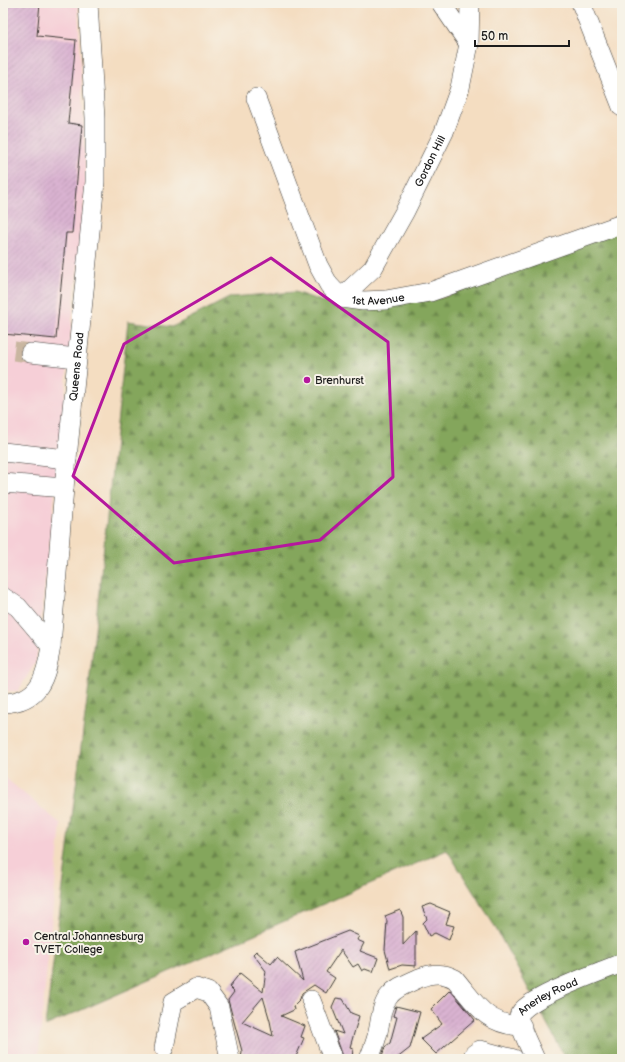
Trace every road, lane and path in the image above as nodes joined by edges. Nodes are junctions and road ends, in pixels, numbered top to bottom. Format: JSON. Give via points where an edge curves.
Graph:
{"nodes":[{"id":1,"x":88,"y":3,"type":"edge"},
{"id":2,"x":441,"y":3,"type":"edge"},
{"id":3,"x":470,"y":3,"type":"edge"},
{"id":4,"x":581,"y":3,"type":"edge"},
{"id":5,"x":469,"y":44,"type":"junction"},
{"id":6,"x":256,"y":98,"type":"dead end"},
{"id":7,"x":622,"y":107,"type":"edge"},
{"id":8,"x":622,"y":224,"type":"edge"},
{"id":9,"x":341,"y":298,"type":"junction"},
{"id":10,"x":30,"y":354,"type":"tunnel mouth"},
{"id":11,"x":77,"y":358,"type":"junction"},
{"id":12,"x":3,"y":452,"type":"edge"},
{"id":13,"x":67,"y":460,"type":"junction"},
{"id":14,"x":3,"y":483,"type":"edge"},
{"id":15,"x":64,"y":488,"type":"junction"},
{"id":16,"x":3,"y":597,"type":"edge"},
{"id":17,"x":51,"y":646,"type":"junction"},
{"id":18,"x":3,"y":703,"type":"edge"},
{"id":19,"x":622,"y":963,"type":"edge"},
{"id":20,"x":311,"y":1000,"type":"dead end"},
{"id":21,"x":522,"y":1026,"type":"junction"},
{"id":22,"x":164,"y":1048,"type":"dead end"},
{"id":23,"x":230,"y":1059,"type":"edge"},
{"id":24,"x":333,"y":1059,"type":"edge"},
{"id":25,"x":369,"y":1059,"type":"edge"},
{"id":26,"x":473,"y":1059,"type":"edge"},
{"id":27,"x":514,"y":1059,"type":"edge"},
{"id":28,"x":535,"y":1059,"type":"edge"}],
"edges":[{"from":1,"to":11,"type":"street","name":"Queens Road","via":[[96,148],[95,182]]},
{"from":2,"to":5,"type":"street"},
{"from":3,"to":5,"type":"street","name":"Gordon Hill"},
{"from":4,"to":7,"type":"street"},
{"from":5,"to":9,"type":"street","name":"Gordon Hill","via":[[460,88],[444,132],[406,211],[373,268]]},
{"from":6,"to":9,"type":"street","name":"1st Avenue","via":[[318,265],[329,285]]},
{"from":8,"to":9,"type":"street","name":"1st Avenue","via":[[430,292],[386,300],[363,301]]},
{"from":10,"to":11,"type":"street"},
{"from":11,"to":13,"type":"street","name":"Queens Road"},
{"from":12,"to":13,"type":"street"},
{"from":13,"to":15,"type":"street","name":"Queens Road"},
{"from":14,"to":15,"type":"street"},
{"from":15,"to":17,"type":"street","name":"Queens Road"},
{"from":16,"to":17,"type":"street","via":[[18,607]]},
{"from":17,"to":18,"type":"street","name":"Queens Road","via":[[47,668],[40,685],[22,700]]},
{"from":19,"to":21,"type":"street","name":"Anerley Road","via":[[557,989],[529,1004],[519,1014]]},
{"from":20,"to":24,"type":"street"},
{"from":21,"to":25,"type":"street","via":[[507,1026],[492,1020],[448,975],[426,976],[390,994],[385,1002]]},
{"from":21,"to":28,"type":"street","name":"Anerley Road"},
{"from":22,"to":23,"type":"street","via":[[173,1002],[196,988],[208,992],[219,1007]]},
{"from":26,"to":27,"type":"street","via":[[474,1054],[480,1050]]}]}
